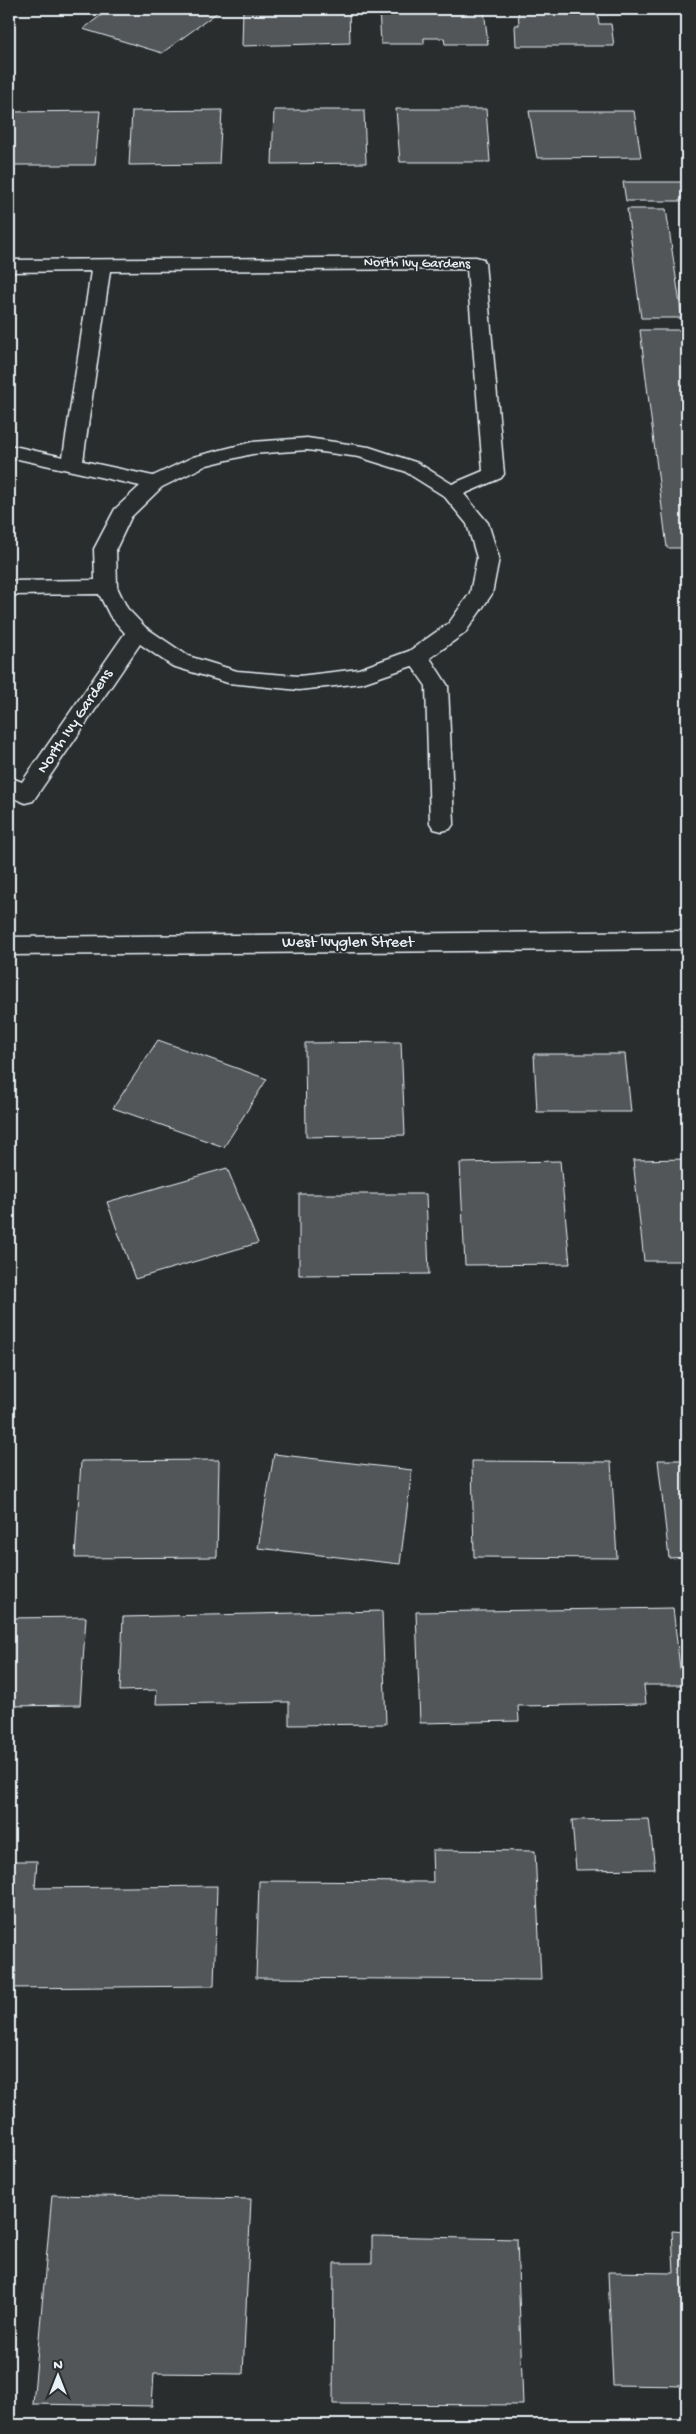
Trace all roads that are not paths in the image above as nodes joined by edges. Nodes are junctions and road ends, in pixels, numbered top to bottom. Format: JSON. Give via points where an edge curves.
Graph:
{"nodes":[{"id":1,"x":101,"y":265,"type":"junction"},
{"id":2,"x":9,"y":266,"type":"edge"},
{"id":3,"x":9,"y":451,"type":"edge"},
{"id":4,"x":72,"y":465,"type":"junction"},
{"id":5,"x":155,"y":483,"type":"junction"},
{"id":6,"x":451,"y":492,"type":"junction"},
{"id":7,"x":106,"y":587,"type":"junction"},
{"id":8,"x":9,"y":588,"type":"edge"},
{"id":9,"x":137,"y":632,"type":"junction"},
{"id":10,"x":416,"y":656,"type":"junction"},
{"id":11,"x":9,"y":785,"type":"edge"},
{"id":12,"x":442,"y":823,"type":"dead end"},
{"id":13,"x":687,"y":940,"type":"edge"},
{"id":14,"x":9,"y":946,"type":"edge"}],
"edges":[{"from":1,"to":2,"type":"street","name":"North Ivy Gardens"},
{"from":1,"to":4,"type":"street"},
{"from":1,"to":6,"type":"street","name":"North Ivy Gardens","via":[[476,263],[494,474]]},
{"from":3,"to":4,"type":"street"},
{"from":4,"to":5,"type":"street"},
{"from":5,"to":6,"type":"street","via":[[200,461],[252,448],[307,444],[362,451],[403,464]]},
{"from":5,"to":7,"type":"street","via":[[122,514],[105,549]]},
{"from":6,"to":10,"type":"street","via":[[477,523],[488,558],[481,594],[457,628]]},
{"from":7,"to":8,"type":"street"},
{"from":7,"to":9,"type":"street","via":[[118,611]]},
{"from":9,"to":10,"type":"street","via":[[180,660],[236,678],[299,683],[362,676]]},
{"from":9,"to":11,"type":"street","name":"North Ivy Gardens","via":[[25,795]]},
{"from":10,"to":12,"type":"street","via":[[437,686]]},
{"from":13,"to":14,"type":"street","name":"West Ivyglen Street"}]}
